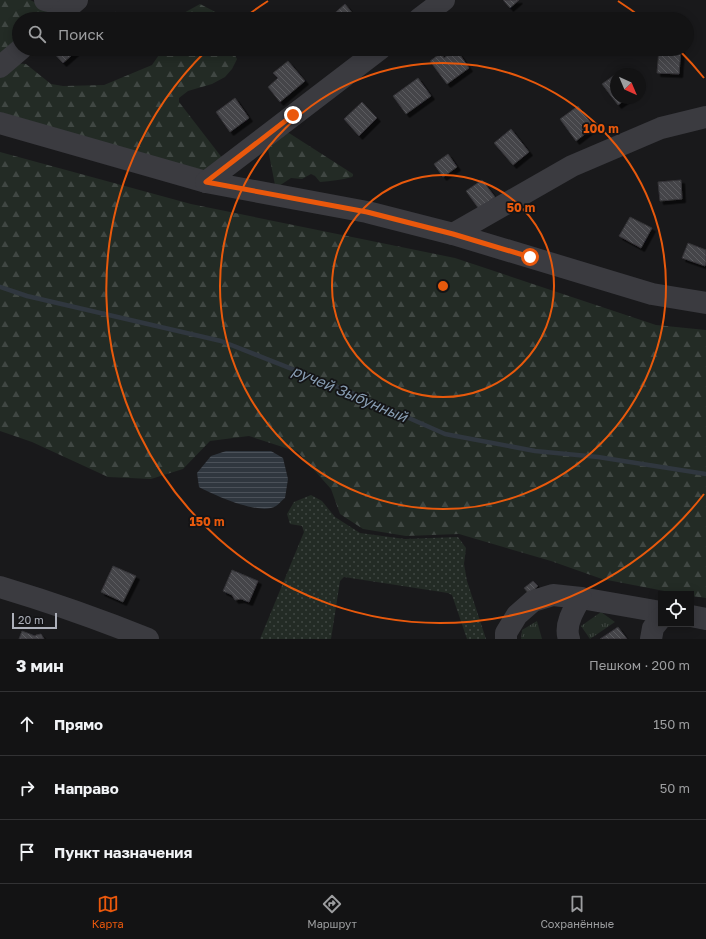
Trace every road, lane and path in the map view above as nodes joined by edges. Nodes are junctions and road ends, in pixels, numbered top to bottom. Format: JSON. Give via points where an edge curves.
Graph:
{"nodes":[{"id":1,"x":45,"y":0,"type":"edge"},
{"id":2,"x":444,"y":0,"type":"edge"},
{"id":3,"x":67,"y":8,"type":"edge"},
{"id":4,"x":428,"y":12,"type":"edge"},
{"id":5,"x":13,"y":56,"type":"edge"},
{"id":6,"x":371,"y":56,"type":"edge"},
{"id":7,"x":0,"y":67,"type":"edge"},
{"id":8,"x":706,"y":117,"type":"edge"},
{"id":9,"x":0,"y":123,"type":"edge"},
{"id":10,"x":206,"y":182,"type":"junction"},
{"id":11,"x":453,"y":234,"type":"junction"},
{"id":12,"x":706,"y":303,"type":"edge"},
{"id":13,"x":0,"y":587,"type":"edge"},
{"id":14,"x":581,"y":598,"type":"junction"},
{"id":15,"x":658,"y":611,"type":"edge"},
{"id":16,"x":694,"y":617,"type":"edge"},
{"id":17,"x":706,"y":619,"type":"edge"},
{"id":18,"x":658,"y":622,"type":"edge"},
{"id":19,"x":148,"y":639,"type":"edge"},
{"id":20,"x":506,"y":639,"type":"edge"},
{"id":21,"x":569,"y":639,"type":"edge"},
{"id":22,"x":651,"y":639,"type":"edge"}],
"edges":[{"from":1,"to":3,"type":"street"},
{"from":2,"to":4,"type":"street"},
{"from":5,"to":7,"type":"street"},
{"from":6,"to":10,"type":"street"},
{"from":8,"to":11,"type":"street","via":[[661,128],[572,166]]},
{"from":9,"to":10,"type":"street"},
{"from":10,"to":11,"type":"street","via":[[367,212]]},
{"from":11,"to":12,"type":"street","via":[[652,294]]},
{"from":13,"to":19,"type":"street","via":[[50,601]]},
{"from":14,"to":15,"type":"street"},
{"from":14,"to":20,"type":"street","via":[[553,595],[533,601],[517,615],[506,633]]},
{"from":14,"to":21,"type":"street","via":[[570,615],[567,634]]},
{"from":16,"to":17,"type":"street"},
{"from":18,"to":22,"type":"street","via":[[653,628]]}]}
